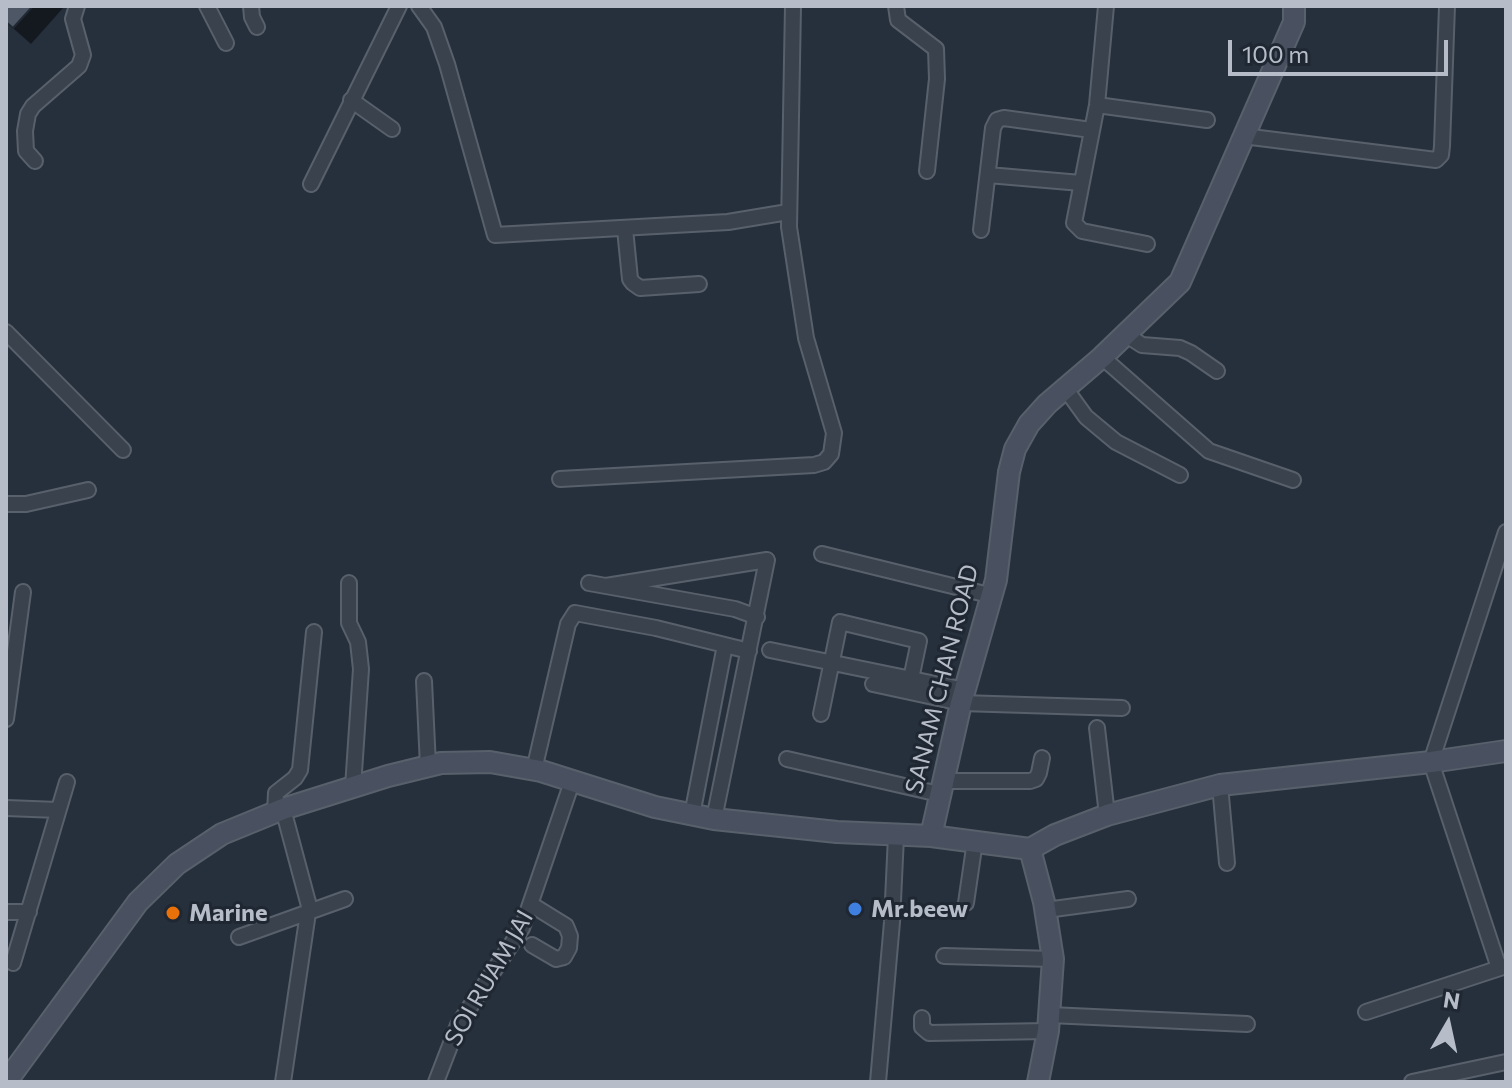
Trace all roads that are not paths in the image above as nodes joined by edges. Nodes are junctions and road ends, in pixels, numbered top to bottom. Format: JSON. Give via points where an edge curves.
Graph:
{"nodes":[{"id":1,"x":77,"y":6,"type":"edge"},
{"id":2,"x":207,"y":6,"type":"edge"},
{"id":3,"x":251,"y":6,"type":"edge"},
{"id":4,"x":399,"y":6,"type":"edge"},
{"id":5,"x":419,"y":6,"type":"edge"},
{"id":6,"x":793,"y":6,"type":"edge"},
{"id":7,"x":896,"y":6,"type":"edge"},
{"id":8,"x":1106,"y":6,"type":"edge"},
{"id":9,"x":1294,"y":6,"type":"edge"},
{"id":10,"x":1447,"y":6,"type":"edge"},
{"id":11,"x":257,"y":27,"type":"dead end"},
{"id":12,"x":226,"y":43,"type":"dead end"},
{"id":13,"x":351,"y":100,"type":"junction"},
{"id":14,"x":1097,"y":105,"type":"junction"},
{"id":15,"x":1207,"y":120,"type":"dead end"},
{"id":16,"x":392,"y":129,"type":"dead end"},
{"id":17,"x":1091,"y":130,"type":"junction"},
{"id":18,"x":1243,"y":136,"type":"junction"},
{"id":19,"x":35,"y":161,"type":"dead end"},
{"id":20,"x":927,"y":171,"type":"dead end"},
{"id":21,"x":988,"y":175,"type":"junction"},
{"id":22,"x":1081,"y":183,"type":"junction"},
{"id":23,"x":311,"y":184,"type":"dead end"},
{"id":24,"x":788,"y":212,"type":"junction"},
{"id":25,"x":625,"y":229,"type":"junction"},
{"id":26,"x":981,"y":230,"type":"dead end"},
{"id":27,"x":1147,"y":244,"type":"dead end"},
{"id":28,"x":699,"y":284,"type":"dead end"},
{"id":29,"x":6,"y":332,"type":"edge"},
{"id":30,"x":1125,"y":334,"type":"junction"},
{"id":31,"x":1102,"y":357,"type":"junction"},
{"id":32,"x":1217,"y":371,"type":"dead end"},
{"id":33,"x":1065,"y":388,"type":"junction"},
{"id":34,"x":123,"y":450,"type":"dead end"},
{"id":35,"x":1180,"y":475,"type":"dead end"},
{"id":36,"x":560,"y":479,"type":"dead end"},
{"id":37,"x":1293,"y":480,"type":"dead end"},
{"id":38,"x":88,"y":490,"type":"dead end"},
{"id":39,"x":6,"y":504,"type":"edge"},
{"id":40,"x":1506,"y":532,"type":"edge"},
{"id":41,"x":822,"y":554,"type":"dead end"},
{"id":42,"x":349,"y":583,"type":"dead end"},
{"id":43,"x":589,"y":583,"type":"dead end"},
{"id":44,"x":606,"y":586,"type":"junction"},
{"id":45,"x":23,"y":592,"type":"dead end"},
{"id":46,"x":993,"y":596,"type":"junction"},
{"id":47,"x":757,"y":617,"type":"junction"},
{"id":48,"x":314,"y":632,"type":"dead end"},
{"id":49,"x":725,"y":645,"type":"junction"},
{"id":50,"x":770,"y":650,"type":"dead end"},
{"id":51,"x":749,"y":651,"type":"junction"},
{"id":52,"x":832,"y":663,"type":"junction"},
{"id":53,"x":911,"y":679,"type":"junction"},
{"id":54,"x":424,"y":681,"type":"dead end"},
{"id":55,"x":873,"y":684,"type":"dead end"},
{"id":56,"x":963,"y":696,"type":"junction"},
{"id":57,"x":1122,"y":708,"type":"dead end"},
{"id":58,"x":821,"y":714,"type":"dead end"},
{"id":59,"x":6,"y":719,"type":"edge"},
{"id":60,"x":1097,"y":728,"type":"dead end"},
{"id":61,"x":1506,"y":751,"type":"edge"},
{"id":62,"x":1042,"y":758,"type":"dead end"},
{"id":63,"x":787,"y":759,"type":"dead end"},
{"id":64,"x":1431,"y":762,"type":"junction"},
{"id":65,"x":428,"y":766,"type":"junction"},
{"id":66,"x":534,"y":770,"type":"junction"},
{"id":67,"x":67,"y":782,"type":"dead end"},
{"id":68,"x":572,"y":782,"type":"junction"},
{"id":69,"x":1220,"y":785,"type":"junction"},
{"id":70,"x":353,"y":787,"type":"junction"},
{"id":71,"x":940,"y":788,"type":"junction"},
{"id":72,"x":6,"y":808,"type":"edge"},
{"id":73,"x":58,"y":810,"type":"junction"},
{"id":74,"x":279,"y":811,"type":"junction"},
{"id":75,"x":692,"y":815,"type":"junction"},
{"id":76,"x":1107,"y":815,"type":"junction"},
{"id":77,"x":714,"y":819,"type":"junction"},
{"id":78,"x":896,"y":836,"type":"junction"},
{"id":79,"x":931,"y":836,"type":"junction"},
{"id":80,"x":975,"y":841,"type":"junction"},
{"id":81,"x":1030,"y":849,"type":"junction"},
{"id":82,"x":1227,"y":863,"type":"dead end"},
{"id":83,"x":345,"y":899,"type":"dead end"},
{"id":84,"x":1128,"y":899,"type":"dead end"},
{"id":85,"x":966,"y":903,"type":"dead end"},
{"id":86,"x":532,"y":905,"type":"junction"},
{"id":87,"x":1046,"y":910,"type":"junction"},
{"id":88,"x":6,"y":912,"type":"edge"},
{"id":89,"x":29,"y":912,"type":"junction"},
{"id":90,"x":308,"y":913,"type":"junction"},
{"id":91,"x":239,"y":937,"type":"dead end"},
{"id":92,"x":532,"y":945,"type":"dead end"},
{"id":93,"x":944,"y":956,"type":"dead end"},
{"id":94,"x":1053,"y":959,"type":"junction"},
{"id":95,"x":13,"y":963,"type":"dead end"},
{"id":96,"x":1502,"y":967,"type":"edge"},
{"id":97,"x":1366,"y":1012,"type":"dead end"},
{"id":98,"x":922,"y":1018,"type":"dead end"},
{"id":99,"x":1049,"y":1023,"type":"junction"},
{"id":100,"x":1247,"y":1024,"type":"dead end"},
{"id":101,"x":1506,"y":1062,"type":"edge"},
{"id":102,"x":6,"y":1082,"type":"edge"},
{"id":103,"x":283,"y":1082,"type":"edge"},
{"id":104,"x":436,"y":1082,"type":"edge"},
{"id":105,"x":878,"y":1082,"type":"edge"},
{"id":106,"x":1038,"y":1082,"type":"edge"},
{"id":107,"x":1412,"y":1082,"type":"edge"}],
"edges":[{"from":1,"to":19,"type":"street","via":[[73,19],[83,55],[79,66],[28,114],[26,151]]},
{"from":2,"to":12,"type":"street"},
{"from":3,"to":11,"type":"street"},
{"from":4,"to":13,"type":"street"},
{"from":5,"to":25,"type":"street","via":[[434,27],[447,64],[495,235]]},
{"from":6,"to":24,"type":"street"},
{"from":7,"to":20,"type":"street","via":[[898,20],[936,49]]},
{"from":8,"to":14,"type":"street"},
{"from":9,"to":18,"type":"street","name":"SANAM CHAN ROAD","via":[[1294,22]]},
{"from":10,"to":18,"type":"street","via":[[1442,146],[1436,160]]},
{"from":13,"to":16,"type":"street"},
{"from":13,"to":23,"type":"street"},
{"from":14,"to":15,"type":"street"},
{"from":14,"to":17,"type":"street"},
{"from":17,"to":21,"type":"street","via":[[1001,118],[993,128]]},
{"from":17,"to":22,"type":"street"},
{"from":18,"to":30,"type":"street","name":"SANAM CHAN ROAD","via":[[1180,282]]},
{"from":21,"to":22,"type":"street"},
{"from":21,"to":26,"type":"street"},
{"from":22,"to":27,"type":"street","via":[[1075,226]]},
{"from":24,"to":25,"type":"street"},
{"from":24,"to":36,"type":"street","via":[[806,338],[834,433],[831,454],[814,465]]},
{"from":25,"to":28,"type":"street","via":[[633,283],[640,288]]},
{"from":29,"to":34,"type":"street"},
{"from":30,"to":31,"type":"street","name":"SANAM CHAN ROAD"},
{"from":30,"to":32,"type":"street","via":[[1142,345],[1180,348]]},
{"from":31,"to":33,"type":"street","name":"SANAM CHAN ROAD"},
{"from":31,"to":37,"type":"street","via":[[1209,451]]},
{"from":33,"to":35,"type":"street","via":[[1086,417],[1116,442]]},
{"from":33,"to":46,"type":"street","name":"SANAM CHAN ROAD","via":[[1029,424],[1015,449]]},
{"from":38,"to":39,"type":"street"},
{"from":40,"to":64,"type":"street"},
{"from":41,"to":46,"type":"street"},
{"from":42,"to":70,"type":"street","via":[[349,623],[361,669]]},
{"from":43,"to":44,"type":"street"},
{"from":44,"to":47,"type":"street"},
{"from":44,"to":47,"type":"street","via":[[767,560]]},
{"from":45,"to":59,"type":"street"},
{"from":46,"to":56,"type":"street","name":"SANAM CHAN ROAD"},
{"from":47,"to":51,"type":"street"},
{"from":48,"to":74,"type":"street","via":[[300,770],[276,793]]},
{"from":49,"to":51,"type":"street"},
{"from":49,"to":66,"type":"street","via":[[575,613]]},
{"from":49,"to":75,"type":"street"},
{"from":50,"to":52,"type":"street"},
{"from":51,"to":77,"type":"street"},
{"from":52,"to":53,"type":"street"},
{"from":52,"to":53,"type":"street","via":[[840,622],[919,641]]},
{"from":52,"to":58,"type":"street"},
{"from":53,"to":56,"type":"street"},
{"from":54,"to":65,"type":"street"},
{"from":55,"to":56,"type":"street"},
{"from":56,"to":57,"type":"street"},
{"from":56,"to":71,"type":"street","name":"SANAM CHAN ROAD"},
{"from":60,"to":76,"type":"street"},
{"from":61,"to":64,"type":"street"},
{"from":62,"to":71,"type":"street","via":[[1036,779],[1030,781]]},
{"from":63,"to":71,"type":"street"},
{"from":64,"to":69,"type":"street"},
{"from":64,"to":96,"type":"street"},
{"from":65,"to":66,"type":"street","via":[[490,762]]},
{"from":65,"to":70,"type":"street"},
{"from":66,"to":68,"type":"street"},
{"from":67,"to":73,"type":"street"},
{"from":68,"to":75,"type":"street"},
{"from":68,"to":86,"type":"street","name":"SOI RUAM JAI"},
{"from":69,"to":76,"type":"street"},
{"from":69,"to":82,"type":"street"},
{"from":70,"to":74,"type":"street"},
{"from":71,"to":79,"type":"street","name":"SANAM CHAN ROAD"},
{"from":72,"to":73,"type":"street"},
{"from":73,"to":89,"type":"street"},
{"from":74,"to":90,"type":"street","via":[[305,886]]},
{"from":74,"to":102,"type":"street","via":[[196,850],[138,902]]},
{"from":75,"to":77,"type":"street"},
{"from":76,"to":81,"type":"street"},
{"from":77,"to":78,"type":"street"},
{"from":78,"to":79,"type":"street"},
{"from":78,"to":105,"type":"street"},
{"from":79,"to":80,"type":"street"},
{"from":80,"to":81,"type":"street"},
{"from":80,"to":85,"type":"street"},
{"from":81,"to":87,"type":"street"},
{"from":83,"to":90,"type":"street"},
{"from":84,"to":87,"type":"street"},
{"from":86,"to":92,"type":"street","via":[[566,926],[570,936],[564,957],[556,959]]},
{"from":86,"to":104,"type":"street","name":"SOI RUAM JAI","via":[[458,1025]]},
{"from":87,"to":94,"type":"street"},
{"from":88,"to":89,"type":"street"},
{"from":89,"to":95,"type":"street"},
{"from":90,"to":91,"type":"street"},
{"from":90,"to":103,"type":"street"},
{"from":93,"to":94,"type":"street"},
{"from":94,"to":99,"type":"street"},
{"from":96,"to":97,"type":"street"},
{"from":98,"to":99,"type":"street","via":[[929,1033]]},
{"from":99,"to":100,"type":"street"},
{"from":99,"to":106,"type":"street"},
{"from":101,"to":107,"type":"street"}]}
